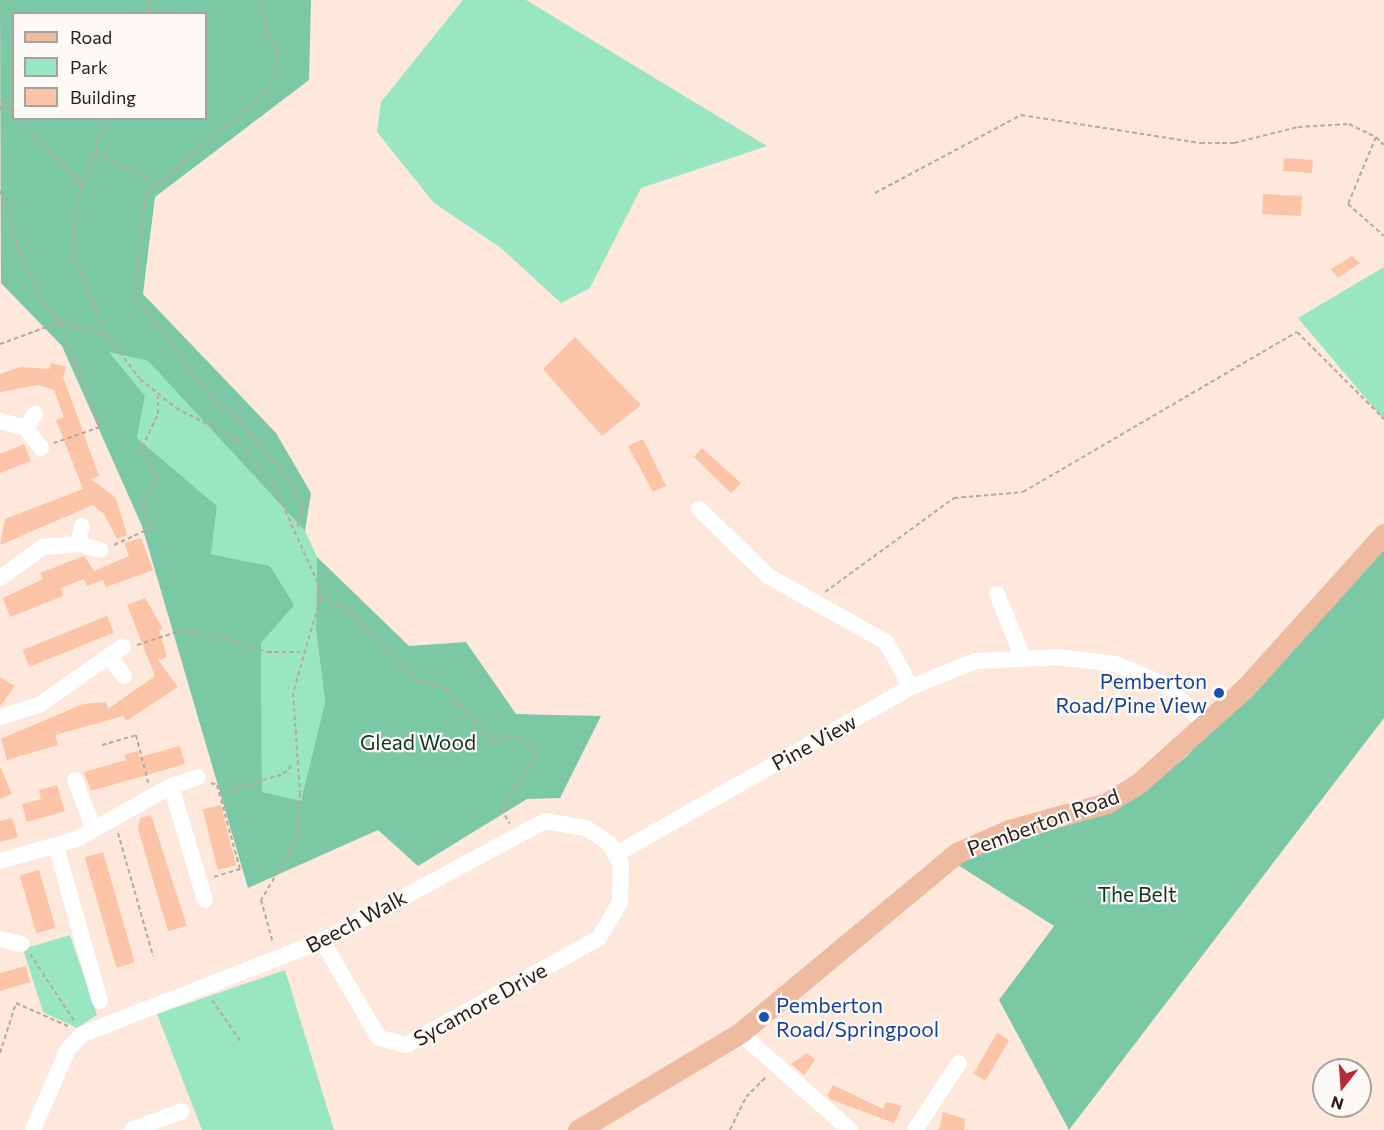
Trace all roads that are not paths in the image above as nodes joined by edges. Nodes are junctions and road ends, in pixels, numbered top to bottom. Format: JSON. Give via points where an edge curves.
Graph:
{"nodes":[{"id":1,"x":35,"y":414,"type":"dead end"},
{"id":2,"x":0,"y":421,"type":"edge"},
{"id":3,"x":26,"y":428,"type":"junction"},
{"id":4,"x":41,"y":447,"type":"road end"},
{"id":5,"x":699,"y":509,"type":"dead end"},
{"id":6,"x":81,"y":526,"type":"dead end"},
{"id":7,"x":1384,"y":534,"type":"edge"},
{"id":8,"x":78,"y":544,"type":"junction"},
{"id":9,"x":100,"y":550,"type":"road end"},
{"id":10,"x":0,"y":578,"type":"edge"},
{"id":11,"x":996,"y":595,"type":"dead end"},
{"id":12,"x":1022,"y":656,"type":"junction"},
{"id":13,"x":124,"y":676,"type":"dead end"},
{"id":14,"x":911,"y":687,"type":"junction"},
{"id":15,"x":0,"y":717,"type":"edge"},
{"id":16,"x":1206,"y":726,"type":"junction"},
{"id":17,"x":198,"y":777,"type":"road end"},
{"id":18,"x":75,"y":780,"type":"dead end"},
{"id":19,"x":171,"y":786,"type":"junction"},
{"id":20,"x":94,"y":830,"type":"junction"},
{"id":21,"x":56,"y":846,"type":"junction"},
{"id":22,"x":616,"y":854,"type":"junction"},
{"id":23,"x":0,"y":861,"type":"edge"},
{"id":24,"x":206,"y":900,"type":"dead end"},
{"id":25,"x":0,"y":923,"type":"edge"},
{"id":26,"x":0,"y":939,"type":"edge"},
{"id":27,"x":322,"y":941,"type":"junction"},
{"id":28,"x":21,"y":944,"type":"road end"},
{"id":29,"x":100,"y":1001,"type":"dead end"},
{"id":30,"x":740,"y":1034,"type":"junction"},
{"id":31,"x":959,"y":1063,"type":"dead end"},
{"id":32,"x":182,"y":1111,"type":"dead end"},
{"id":33,"x":844,"y":1129,"type":"edge"},
{"id":34,"x":33,"y":1130,"type":"edge"},
{"id":35,"x":132,"y":1130,"type":"edge"},
{"id":36,"x":578,"y":1130,"type":"edge"},
{"id":37,"x":915,"y":1130,"type":"edge"}],
"edges":[{"from":1,"to":3,"type":"street"},
{"from":2,"to":3,"type":"street"},
{"from":3,"to":4,"type":"street"},
{"from":5,"to":14,"type":"street","via":[[752,564],[886,642]]},
{"from":6,"to":8,"type":"street"},
{"from":7,"to":16,"type":"main road","name":"Pemberton Road"},
{"from":8,"to":9,"type":"street"},
{"from":8,"to":10,"type":"street","via":[[43,547]]},
{"from":11,"to":12,"type":"street"},
{"from":12,"to":14,"type":"street","name":"Pine View","via":[[975,661]]},
{"from":12,"to":16,"type":"street","name":"Pine View","via":[[1086,659],[1138,671],[1168,686]]},
{"from":13,"to":15,"type":"street","via":[[116,652],[39,705]]},
{"from":14,"to":22,"type":"street","name":"Pine View"},
{"from":16,"to":30,"type":"main road","name":"Pemberton Road","via":[[1123,794],[1009,830],[957,853]]},
{"from":17,"to":19,"type":"street"},
{"from":18,"to":20,"type":"street"},
{"from":19,"to":20,"type":"street","via":[[151,793]]},
{"from":19,"to":24,"type":"street"},
{"from":20,"to":21,"type":"street"},
{"from":21,"to":23,"type":"street"},
{"from":21,"to":29,"type":"street"},
{"from":22,"to":27,"type":"street","name":"Beech Walk","via":[[599,835],[572,823],[545,821]]},
{"from":22,"to":27,"type":"street","name":"Sycamore Drive","via":[[623,877],[620,902],[599,938],[406,1045],[379,1038]]},
{"from":25,"to":26,"type":"street"},
{"from":26,"to":28,"type":"street"},
{"from":27,"to":34,"type":"street","name":"Beech Walk","via":[[83,1034],[63,1059]]},
{"from":30,"to":33,"type":"street"},
{"from":30,"to":36,"type":"main road","name":"Pemberton Road"},
{"from":31,"to":37,"type":"street"},
{"from":32,"to":35,"type":"street"}]}
